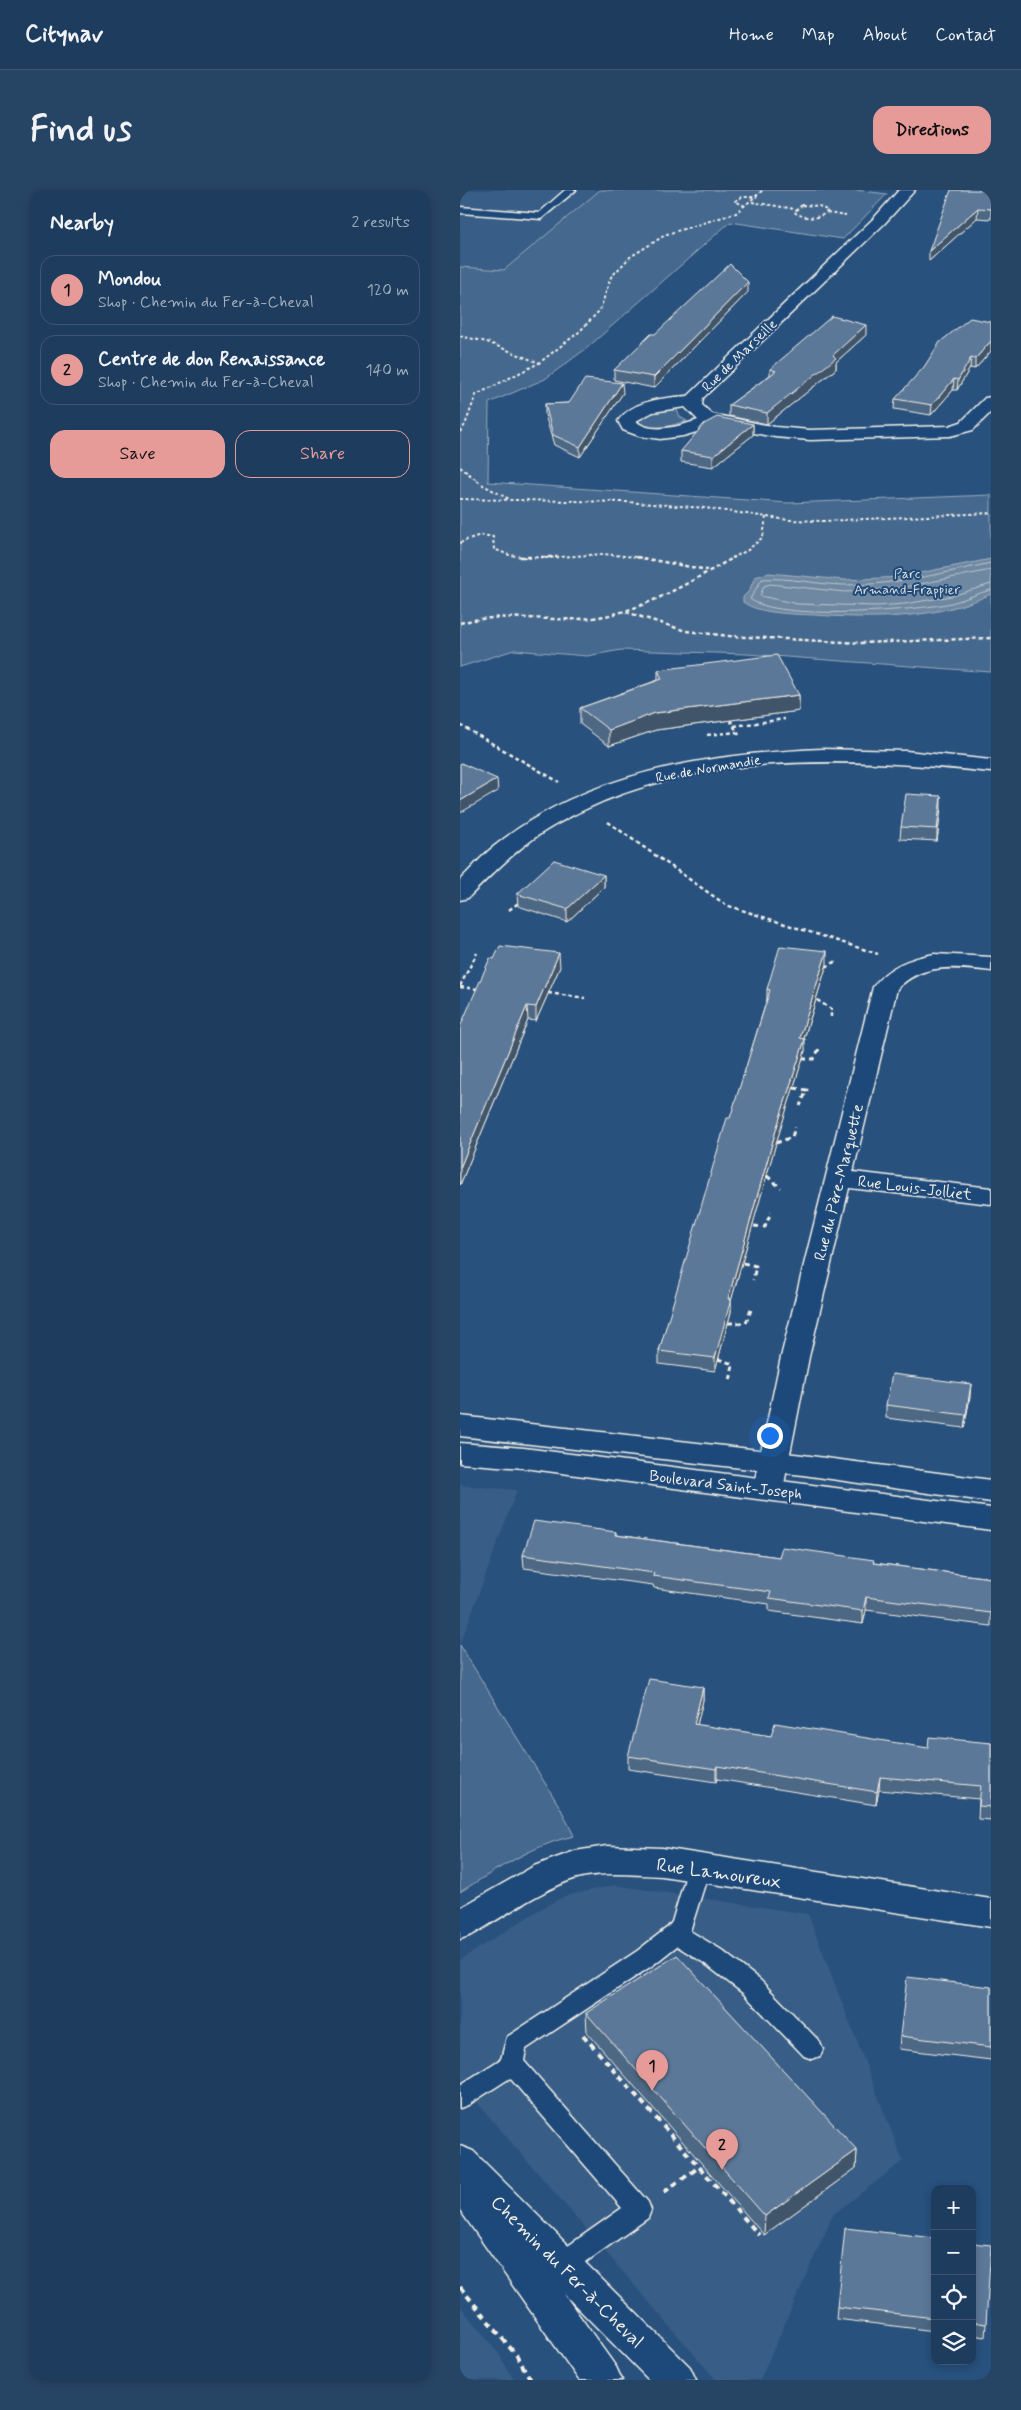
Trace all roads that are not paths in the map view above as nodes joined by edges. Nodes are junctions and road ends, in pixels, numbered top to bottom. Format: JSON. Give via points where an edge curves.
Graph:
{"nodes":[{"id":1,"x":571,"y":190,"type":"edge"},
{"id":2,"x":907,"y":190,"type":"edge"},
{"id":3,"x":460,"y":210,"type":"edge"},
{"id":4,"x":693,"y":401,"type":"junction"},
{"id":5,"x":991,"y":402,"type":"edge"},
{"id":6,"x":715,"y":420,"type":"junction"},
{"id":7,"x":991,"y":766,"type":"edge"},
{"id":8,"x":460,"y":893,"type":"edge"},
{"id":9,"x":991,"y":964,"type":"edge"},
{"id":10,"x":840,"y":1178,"type":"junction"},
{"id":11,"x":991,"y":1196,"type":"edge"},
{"id":12,"x":460,"y":1426,"type":"edge"},
{"id":13,"x":460,"y":1453,"type":"edge"},
{"id":14,"x":771,"y":1475,"type":"junction"},
{"id":15,"x":991,"y":1491,"type":"edge"},
{"id":16,"x":991,"y":1519,"type":"edge"},
{"id":17,"x":699,"y":1868,"type":"junction"},
{"id":18,"x":991,"y":1913,"type":"edge"},
{"id":19,"x":460,"y":1925,"type":"edge"},
{"id":20,"x":676,"y":1934,"type":"junction"},
{"id":21,"x":812,"y":2049,"type":"dead end"},
{"id":22,"x":512,"y":2064,"type":"junction"},
{"id":23,"x":460,"y":2098,"type":"edge"},
{"id":24,"x":460,"y":2163,"type":"edge"},
{"id":25,"x":460,"y":2180,"type":"edge"},
{"id":26,"x":549,"y":2274,"type":"junction"},
{"id":27,"x":602,"y":2380,"type":"edge"},
{"id":28,"x":676,"y":2380,"type":"edge"}],
"edges":[{"from":1,"to":3,"type":"lane","via":[[541,216]]},
{"from":2,"to":4,"type":"street","name":"Rue de Marseille"},
{"from":4,"to":6,"type":"street","name":"Rue de Marseille","via":[[699,413]]},
{"from":4,"to":6,"type":"street","via":[[636,412],[627,421],[629,426],[656,434]]},
{"from":5,"to":6,"type":"street","name":"Rue de Marseille","via":[[968,426],[936,432],[802,434]]},
{"from":7,"to":8,"type":"street","name":"Rue de Normandie","via":[[877,756],[815,755],[752,759],[658,776],[582,802],[534,827],[490,861]]},
{"from":9,"to":10,"type":"street","name":"Rue du Père-Marquette","via":[[947,960],[921,964],[900,973],[885,987]]},
{"from":10,"to":11,"type":"street","name":"Rue Louis-Jolliet"},
{"from":10,"to":14,"type":"street","name":"Rue du Père-Marquette","via":[[795,1356]]},
{"from":12,"to":14,"type":"street","name":"Boulevard Saint-Joseph"},
{"from":13,"to":14,"type":"street","name":"Boulevard Saint-Joseph"},
{"from":14,"to":15,"type":"street","name":"Boulevard Saint-Joseph"},
{"from":14,"to":16,"type":"street","name":"Boulevard Saint-Joseph"},
{"from":17,"to":18,"type":"street","name":"Rue Lamoureux"},
{"from":17,"to":19,"type":"street","name":"Rue Lamoureux","via":[[626,1860],[575,1865],[532,1882]]},
{"from":17,"to":20,"type":"lane","via":[[682,1926]]},
{"from":20,"to":21,"type":"lane","via":[[712,1956],[752,1987]]},
{"from":20,"to":22,"type":"lane","via":[[515,2044]]},
{"from":22,"to":23,"type":"lane"},
{"from":22,"to":26,"type":"lane","via":[[639,2210]]},
{"from":24,"to":26,"type":"street","name":"Chemin du Fer-à-Cheval"},
{"from":25,"to":26,"type":"street","name":"Chemin du Fer-à-Cheval"},
{"from":26,"to":27,"type":"street","name":"Chemin du Fer-à-Cheval"},
{"from":26,"to":28,"type":"street","name":"Chemin du Fer-à-Cheval"}]}
